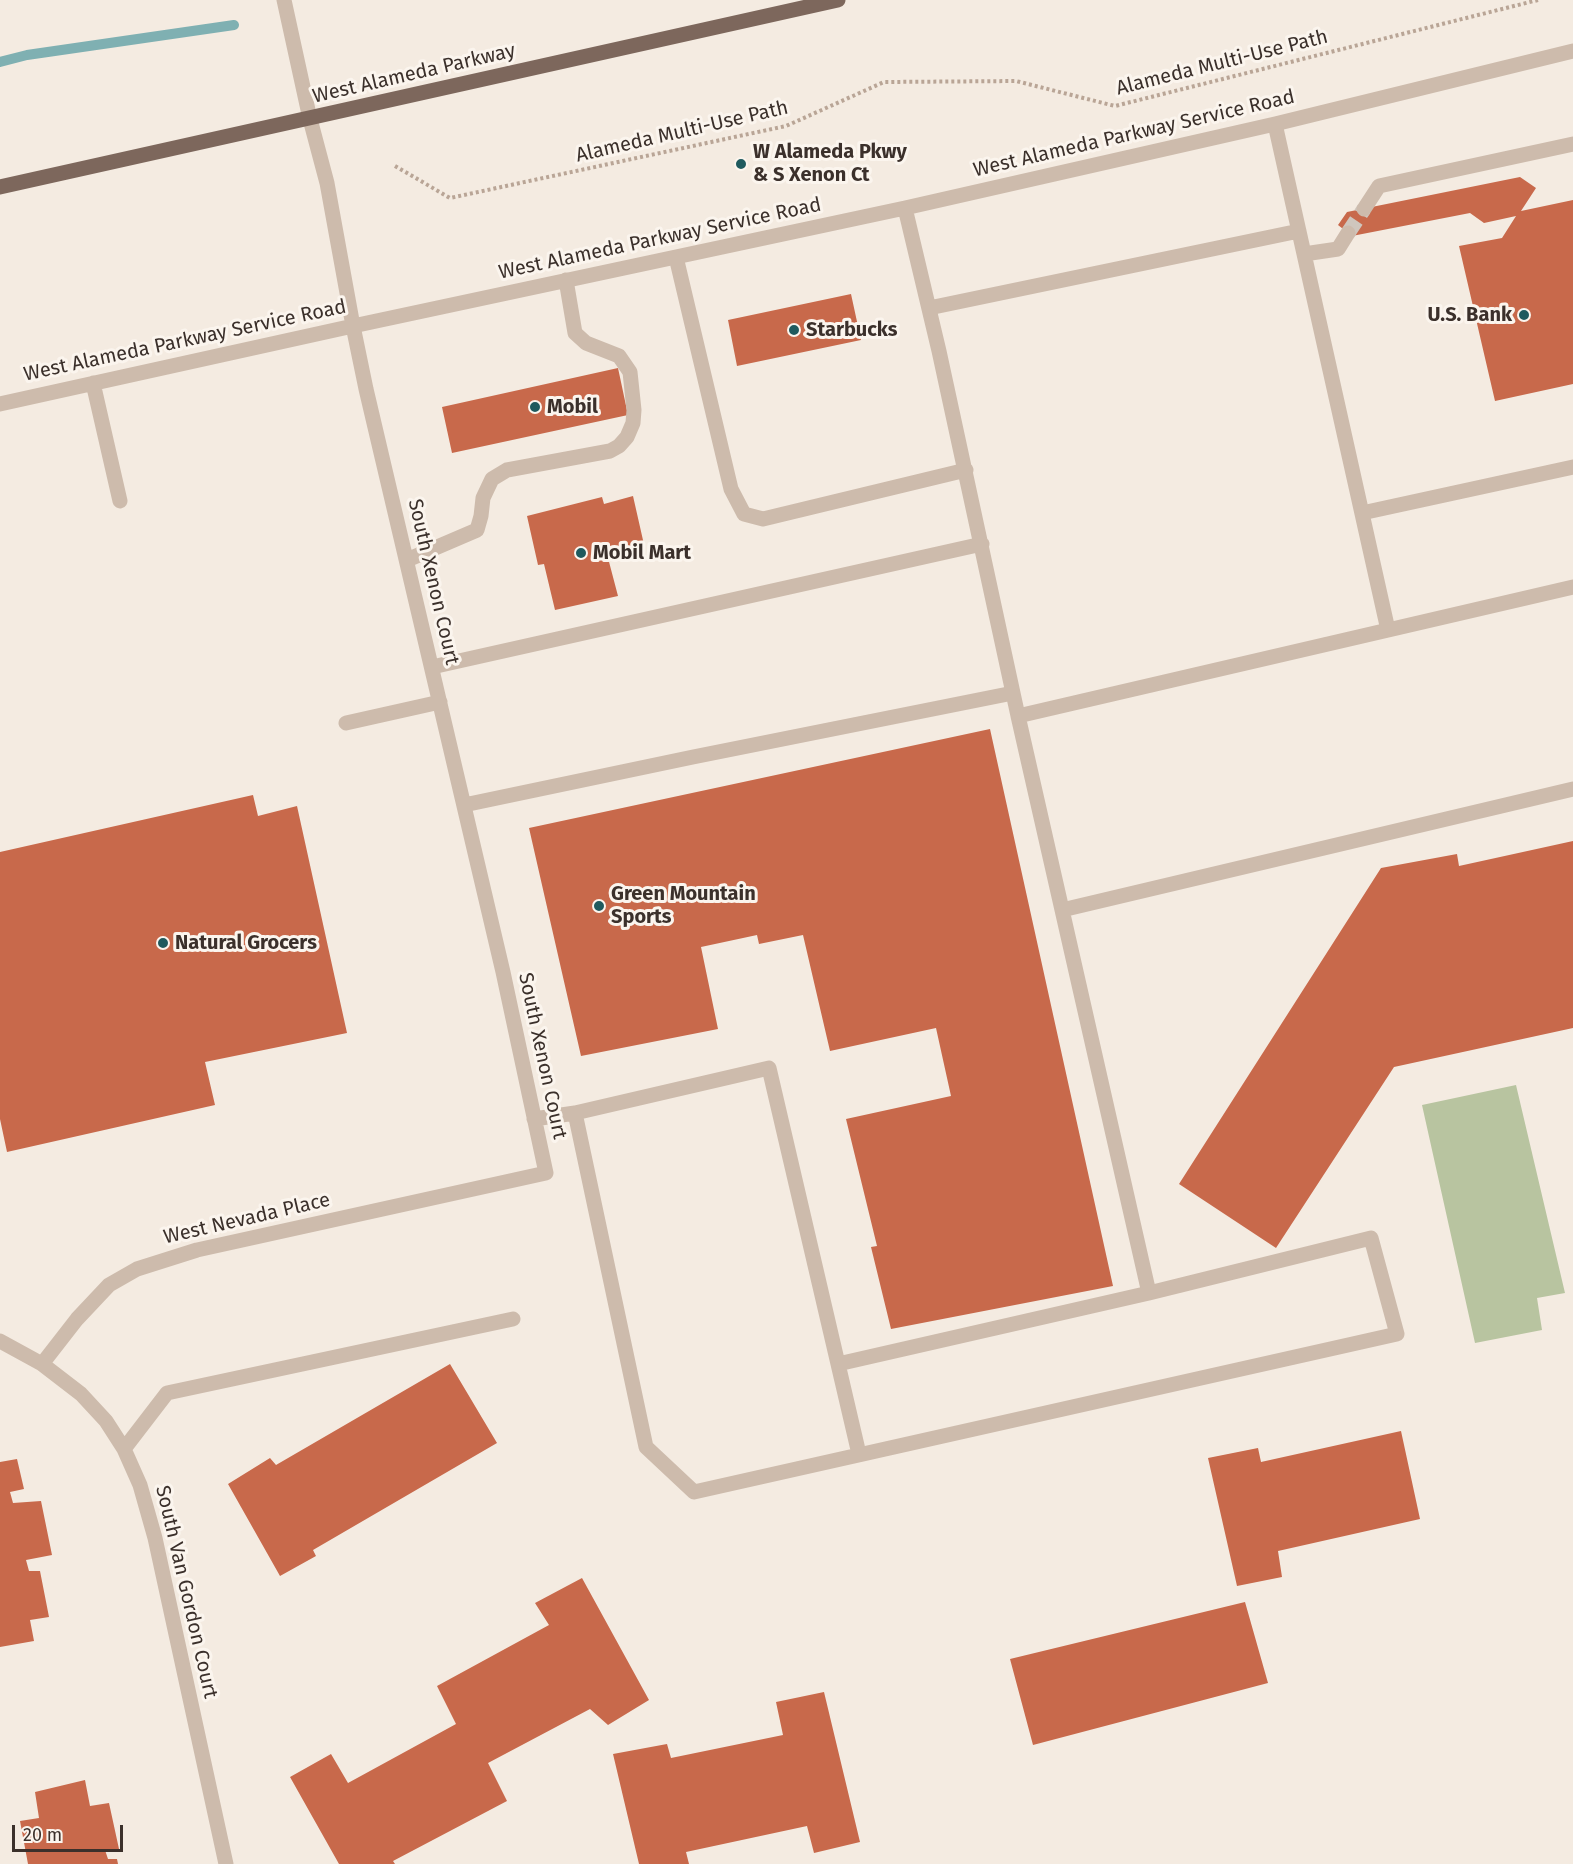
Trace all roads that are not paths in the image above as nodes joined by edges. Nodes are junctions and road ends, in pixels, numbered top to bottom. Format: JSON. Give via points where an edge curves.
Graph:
{"nodes":[{"id":1,"x":284,"y":0,"type":"edge"},
{"id":2,"x":838,"y":0,"type":"edge"},
{"id":3,"x":1573,"y":51,"type":"edge"},
{"id":4,"x":310,"y":119,"type":"junction"},
{"id":5,"x":1275,"y":124,"type":"junction"},
{"id":6,"x":1573,"y":144,"type":"edge"},
{"id":7,"x":0,"y":187,"type":"edge"},
{"id":8,"x":905,"y":208,"type":"junction"},
{"id":9,"x":1364,"y":208,"type":"tunnel mouth"},
{"id":10,"x":1299,"y":231,"type":"junction"},
{"id":11,"x":1348,"y":233,"type":"tunnel mouth"},
{"id":12,"x":1304,"y":254,"type":"junction"},
{"id":13,"x":676,"y":257,"type":"junction"},
{"id":14,"x":566,"y":280,"type":"junction"},
{"id":15,"x":929,"y":308,"type":"junction"},
{"id":16,"x":352,"y":326,"type":"junction"},
{"id":17,"x":93,"y":383,"type":"junction"},
{"id":18,"x":0,"y":404,"type":"edge"},
{"id":19,"x":1573,"y":467,"type":"edge"},
{"id":20,"x":966,"y":470,"type":"junction"},
{"id":21,"x":120,"y":501,"type":"dead end"},
{"id":22,"x":1362,"y":513,"type":"junction"},
{"id":23,"x":982,"y":544,"type":"junction"},
{"id":24,"x":407,"y":560,"type":"junction"},
{"id":25,"x":1573,"y":587,"type":"edge"},
{"id":26,"x":1388,"y":630,"type":"junction"},
{"id":27,"x":432,"y":667,"type":"junction"},
{"id":28,"x":1013,"y":693,"type":"junction"},
{"id":29,"x":440,"y":702,"type":"junction"},
{"id":30,"x":1018,"y":716,"type":"junction"},
{"id":31,"x":346,"y":723,"type":"dead end"},
{"id":32,"x":1573,"y":789,"type":"edge"},
{"id":33,"x":464,"y":805,"type":"junction"},
{"id":34,"x":1062,"y":910,"type":"junction"},
{"id":35,"x":575,"y":1113,"type":"junction"},
{"id":36,"x":534,"y":1119,"type":"junction"},
{"id":37,"x":546,"y":1173,"type":"joint"},
{"id":38,"x":1149,"y":1293,"type":"junction"},
{"id":39,"x":513,"y":1318,"type":"dead end"},
{"id":40,"x":0,"y":1341,"type":"edge"},
{"id":41,"x":42,"y":1364,"type":"junction"},
{"id":42,"x":838,"y":1364,"type":"junction"},
{"id":43,"x":124,"y":1449,"type":"junction"},
{"id":44,"x":859,"y":1454,"type":"junction"},
{"id":45,"x":226,"y":1864,"type":"edge"}],
"edges":[{"from":1,"to":4,"type":"street","name":"South Xenon Court"},
{"from":2,"to":4,"type":"main road","name":"West Alameda Parkway"},
{"from":3,"to":5,"type":"street","name":"West Alameda Parkway Service Road"},
{"from":4,"to":7,"type":"main road","name":"West Alameda Parkway"},
{"from":4,"to":16,"type":"street","name":"South Xenon Court","via":[[327,183]]},
{"from":5,"to":8,"type":"street","name":"West Alameda Parkway Service Road"},
{"from":5,"to":10,"type":"street"},
{"from":6,"to":9,"type":"street","via":[[1379,186]]},
{"from":8,"to":13,"type":"street","name":"West Alameda Parkway Service Road"},
{"from":8,"to":15,"type":"street"},
{"from":10,"to":12,"type":"street"},
{"from":10,"to":15,"type":"street"},
{"from":11,"to":12,"type":"street","via":[[1338,249]]},
{"from":12,"to":22,"type":"street"},
{"from":13,"to":14,"type":"street","name":"West Alameda Parkway Service Road"},
{"from":13,"to":20,"type":"street","via":[[731,489],[744,514],[763,519]]},
{"from":14,"to":16,"type":"street","name":"West Alameda Parkway Service Road"},
{"from":14,"to":24,"type":"street","via":[[575,333],[586,343],[619,356],[630,372],[634,410],[627,437],[610,451],[507,470],[492,479],[483,498],[477,530]]},
{"from":15,"to":20,"type":"street"},
{"from":16,"to":17,"type":"street","name":"West Alameda Parkway Service Road"},
{"from":16,"to":24,"type":"street","name":"South Xenon Court"},
{"from":17,"to":18,"type":"street","name":"West Alameda Parkway Service Road"},
{"from":17,"to":21,"type":"street"},
{"from":19,"to":22,"type":"street"},
{"from":20,"to":23,"type":"street"},
{"from":22,"to":26,"type":"street"},
{"from":23,"to":27,"type":"street"},
{"from":23,"to":28,"type":"street"},
{"from":24,"to":27,"type":"street","name":"South Xenon Court"},
{"from":25,"to":26,"type":"street"},
{"from":26,"to":30,"type":"street"},
{"from":27,"to":29,"type":"street","name":"South Xenon Court"},
{"from":28,"to":30,"type":"street"},
{"from":28,"to":33,"type":"street"},
{"from":29,"to":31,"type":"street"},
{"from":29,"to":33,"type":"street","name":"South Xenon Court"},
{"from":30,"to":34,"type":"street"},
{"from":32,"to":34,"type":"street"},
{"from":33,"to":36,"type":"street","name":"South Xenon Court"},
{"from":34,"to":38,"type":"street"},
{"from":35,"to":36,"type":"street"},
{"from":35,"to":42,"type":"street","via":[[770,1068]]},
{"from":35,"to":44,"type":"street","via":[[646,1447],[694,1492]]},
{"from":36,"to":37,"type":"street","name":"South Xenon Court"},
{"from":37,"to":41,"type":"street","name":"West Nevada Place","via":[[197,1250],[137,1269],[109,1285]]},
{"from":38,"to":42,"type":"street"},
{"from":38,"to":44,"type":"street","via":[[1371,1238],[1398,1334]]},
{"from":39,"to":43,"type":"street","via":[[167,1393]]},
{"from":40,"to":41,"type":"street"},
{"from":41,"to":43,"type":"street","name":"South Van Gordon Court","via":[[81,1394],[106,1421]]},
{"from":42,"to":44,"type":"street"},
{"from":43,"to":45,"type":"street","name":"South Van Gordon Court","via":[[140,1485],[155,1538]]}]}
